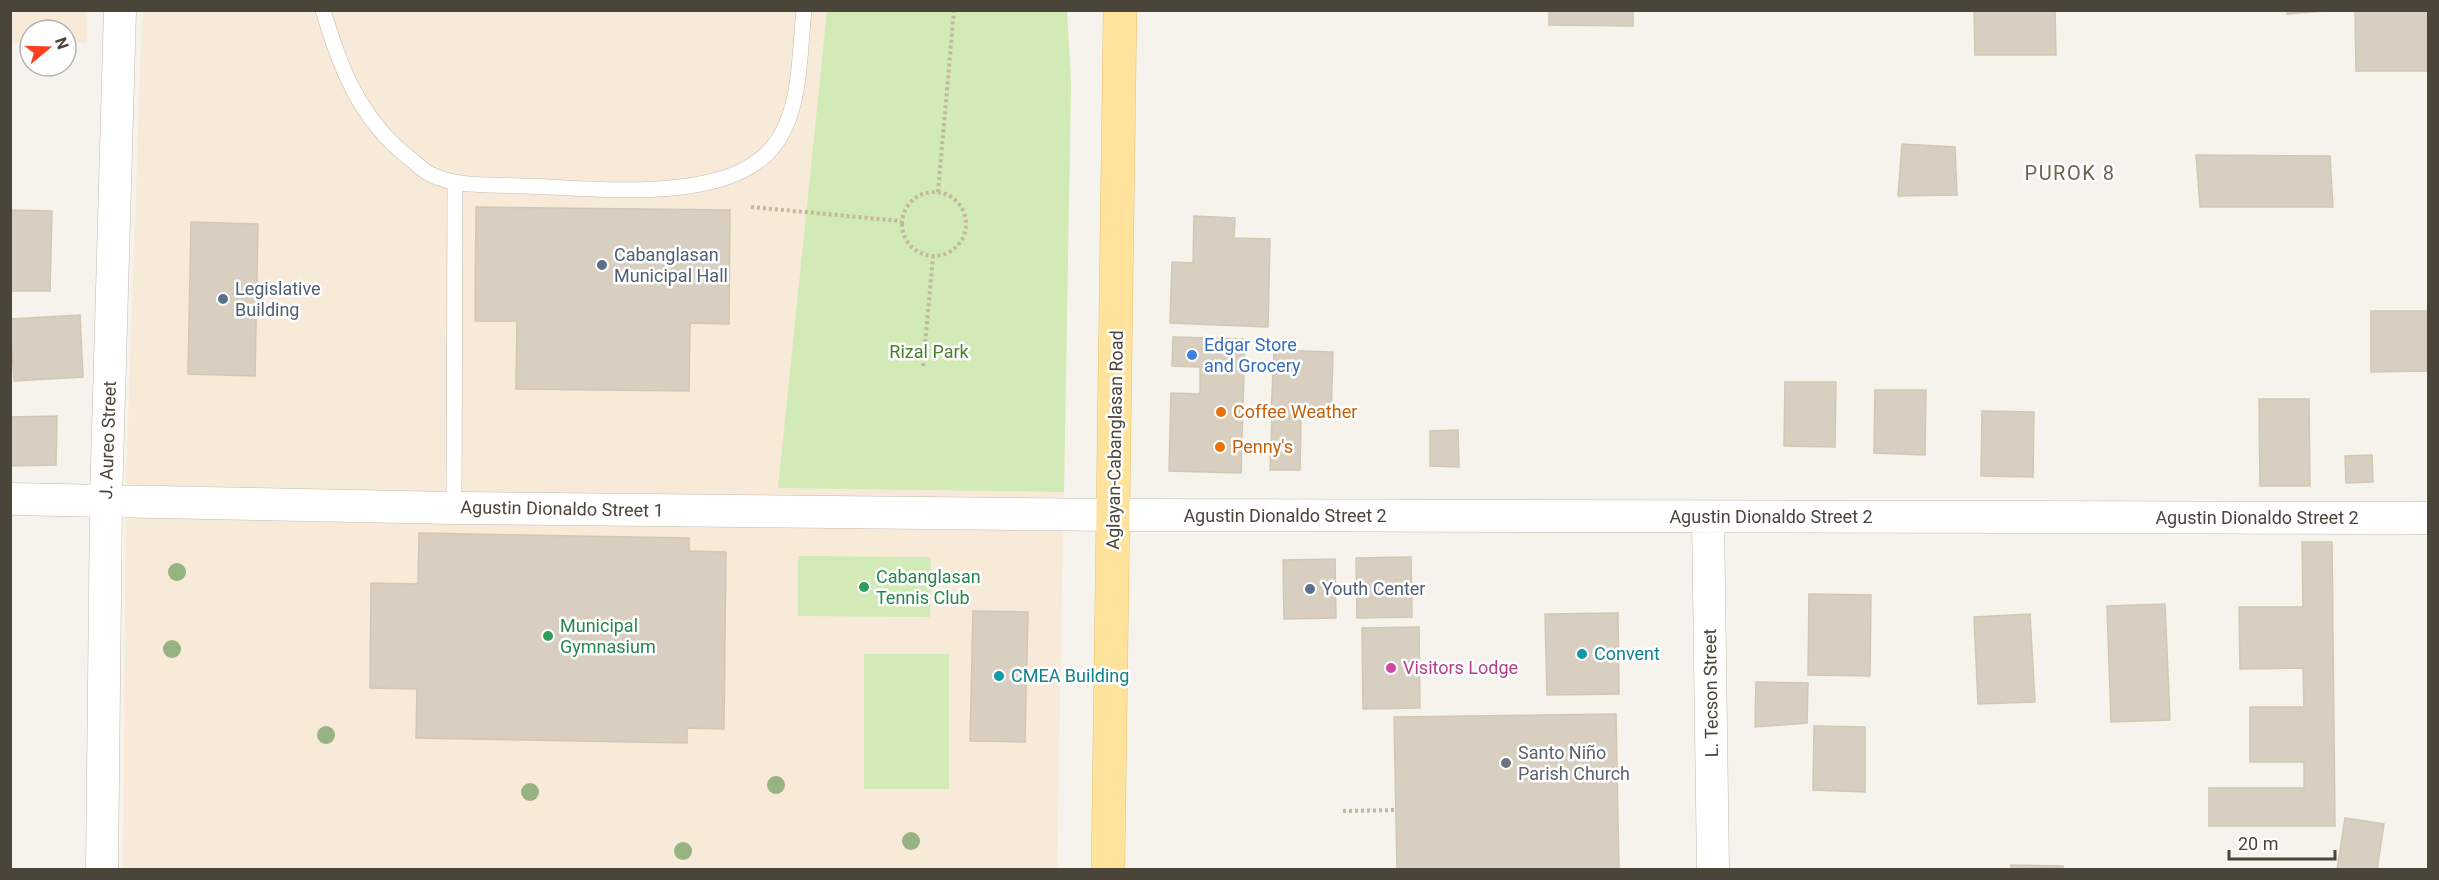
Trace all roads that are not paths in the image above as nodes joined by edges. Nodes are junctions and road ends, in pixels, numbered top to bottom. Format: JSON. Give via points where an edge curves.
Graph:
{"nodes":[{"id":1,"x":120,"y":10,"type":"edge"},
{"id":2,"x":323,"y":10,"type":"edge"},
{"id":3,"x":804,"y":10,"type":"edge"},
{"id":4,"x":1120,"y":10,"type":"edge"},
{"id":5,"x":455,"y":183,"type":"junction"},
{"id":6,"x":10,"y":499,"type":"edge"},
{"id":7,"x":106,"y":501,"type":"junction"},
{"id":8,"x":454,"y":508,"type":"junction"},
{"id":9,"x":1114,"y":515,"type":"junction"},
{"id":10,"x":1708,"y":517,"type":"junction"},
{"id":11,"x":2428,"y":518,"type":"edge"},
{"id":12,"x":102,"y":870,"type":"edge"},
{"id":13,"x":1108,"y":870,"type":"edge"},
{"id":14,"x":1713,"y":870,"type":"edge"}],
"edges":[{"from":1,"to":7,"type":"street","name":"J. Aureo Street"},
{"from":2,"to":5,"type":"lane","via":[[338,60],[359,105],[390,142],[429,174]]},
{"from":3,"to":5,"type":"lane","via":[[795,90],[786,125],[773,147],[752,165],[724,178],[654,188]]},
{"from":4,"to":9,"type":"main road","name":"Aglayan-Cabanglasan Road"},
{"from":5,"to":8,"type":"lane"},
{"from":6,"to":7,"type":"street","name":"Agustin Dionaldo Street 1"},
{"from":7,"to":8,"type":"street","name":"Agustin Dionaldo Street 1"},
{"from":7,"to":12,"type":"street","name":"J. Aureo Street"},
{"from":8,"to":9,"type":"street","name":"Agustin Dionaldo Street 1"},
{"from":9,"to":10,"type":"street","name":"Agustin Dionaldo Street 2"},
{"from":9,"to":13,"type":"main road","name":"Aglayan-Cabanglasan Road"},
{"from":10,"to":11,"type":"street","name":"Agustin Dionaldo Street 2"},
{"from":10,"to":14,"type":"street","name":"L. Tecson Street"}]}
